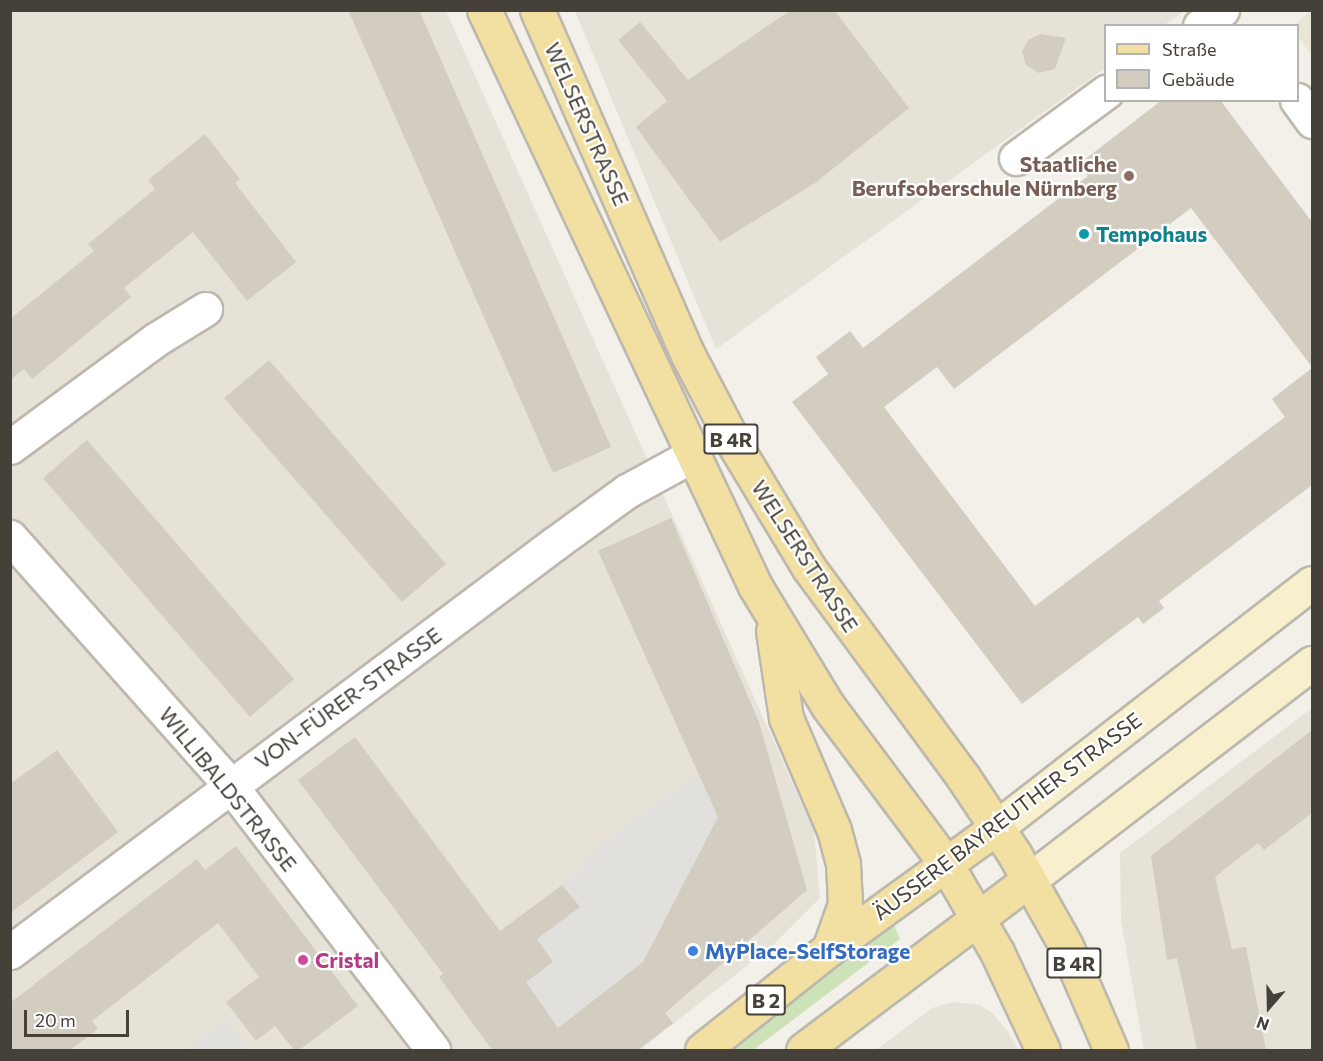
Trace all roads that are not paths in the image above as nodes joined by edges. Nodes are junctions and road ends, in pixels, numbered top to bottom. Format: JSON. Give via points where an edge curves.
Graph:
{"nodes":[{"id":1,"x":484,"y":10,"type":"edge"},
{"id":2,"x":537,"y":10,"type":"edge"},
{"id":3,"x":1221,"y":10,"type":"edge"},
{"id":4,"x":1226,"y":10,"type":"edge"},
{"id":5,"x":1203,"y":24,"type":"edge"},
{"id":6,"x":1237,"y":24,"type":"edge"},
{"id":7,"x":1104,"y":93,"type":"edge"},
{"id":8,"x":1298,"y":102,"type":"edge"},
{"id":9,"x":1312,"y":122,"type":"edge"},
{"id":10,"x":1016,"y":158,"type":"dead end"},
{"id":11,"x":205,"y":309,"type":"dead end"},
{"id":12,"x":10,"y":447,"type":"edge"},
{"id":13,"x":693,"y":455,"type":"junction"},
{"id":14,"x":10,"y":537,"type":"edge"},
{"id":15,"x":1312,"y":582,"type":"edge"},
{"id":16,"x":771,"y":615,"type":"junction"},
{"id":17,"x":1312,"y":663,"type":"edge"},
{"id":18,"x":230,"y":785,"type":"junction"},
{"id":19,"x":997,"y":827,"type":"junction"},
{"id":20,"x":946,"y":864,"type":"junction"},
{"id":21,"x":1029,"y":880,"type":"junction"},
{"id":22,"x":977,"y":917,"type":"junction"},
{"id":23,"x":829,"y":949,"type":"junction"},
{"id":24,"x":10,"y":952,"type":"edge"},
{"id":25,"x":433,"y":1050,"type":"edge"},
{"id":26,"x":702,"y":1050,"type":"edge"},
{"id":27,"x":803,"y":1050,"type":"edge"},
{"id":28,"x":1043,"y":1050,"type":"edge"},
{"id":29,"x":1111,"y":1050,"type":"edge"}],
"edges":[{"from":1,"to":13,"type":"main road","name":"WELSERSTRASSE","number":"B 4R"},
{"from":2,"to":19,"type":"main road","name":"WELSERSTRASSE","number":"B 4R","via":[[688,355],[736,447],[814,576]]},
{"from":3,"to":5,"type":"street"},
{"from":4,"to":6,"type":"street"},
{"from":7,"to":10,"type":"street"},
{"from":8,"to":9,"type":"street"},
{"from":11,"to":12,"type":"street","via":[[155,340]]},
{"from":13,"to":16,"type":"main road","name":"WELSERSTRASSE","number":"B 4R"},
{"from":13,"to":18,"type":"street","name":"VON-FÜRER-STRASSE","via":[[627,491]]},
{"from":14,"to":18,"type":"street","name":"WILLIBALDSTRASSE"},
{"from":15,"to":19,"type":"main road","name":"ÄUSSERE BAYREUTHER STRASSE"},
{"from":16,"to":20,"type":"main road","name":"WELSERSTRASSE","number":"B 4R","via":[[828,706]]},
{"from":16,"to":23,"type":"main road","via":[[786,718],[834,830],[843,864],[846,904]]},
{"from":17,"to":21,"type":"main road"},
{"from":18,"to":24,"type":"street","name":"VON-FÜRER-STRASSE"},
{"from":18,"to":25,"type":"street","name":"WILLIBALDSTRASSE"},
{"from":19,"to":20,"type":"main road","name":"ÄUSSERE BAYREUTHER STRASSE","number":"B 2"},
{"from":19,"to":21,"type":"main road","name":"WELSERSTRASSE","number":"B 4R"},
{"from":20,"to":22,"type":"main road","number":"B 4R"},
{"from":20,"to":23,"type":"main road","name":"ÄUSSERE BAYREUTHER STRASSE","number":"B 2"},
{"from":21,"to":22,"type":"main road"},
{"from":21,"to":29,"type":"main road","number":"B 4R","via":[[1066,946]]},
{"from":22,"to":27,"type":"main road"},
{"from":22,"to":28,"type":"main road","number":"B 4R"},
{"from":23,"to":26,"type":"main road","name":"ÄUSSERE BAYREUTHER STRASSE","number":"B 2"}]}
